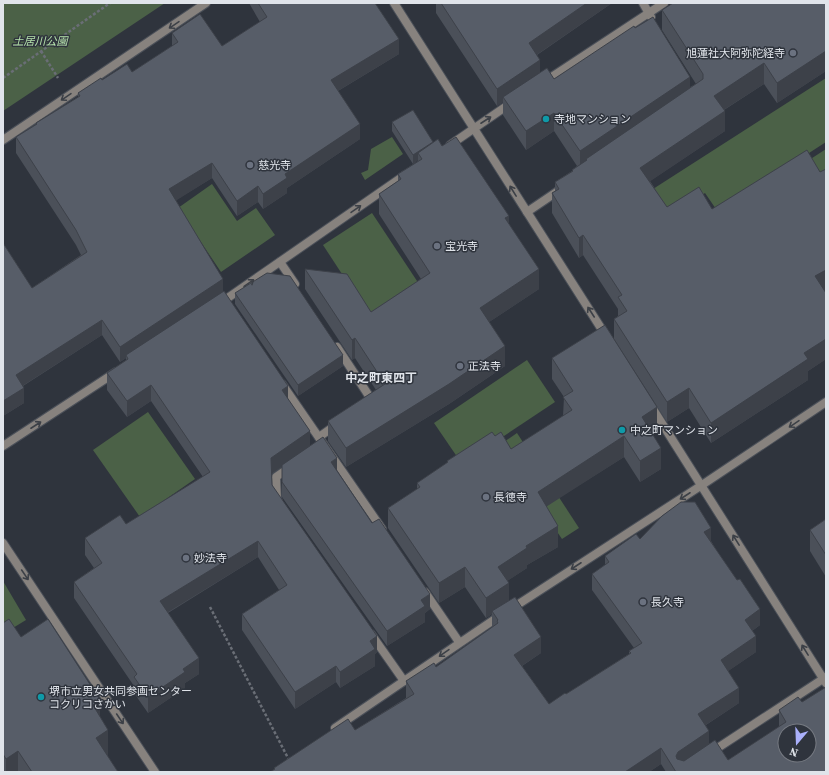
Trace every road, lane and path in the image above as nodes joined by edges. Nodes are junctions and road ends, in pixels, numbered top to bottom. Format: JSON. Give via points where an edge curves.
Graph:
{"nodes":[{"id":1,"x":110,"y":3,"type":"edge"},
{"id":2,"x":206,"y":3,"type":"edge"},
{"id":3,"x":394,"y":3,"type":"edge"},
{"id":4,"x":643,"y":3,"type":"edge"},
{"id":5,"x":664,"y":3,"type":"edge"},
{"id":6,"x":649,"y":12,"type":"junction"},
{"id":7,"x":654,"y":25,"type":"edge"},
{"id":8,"x":41,"y":51,"type":"junction"},
{"id":9,"x":3,"y":78,"type":"edge"},
{"id":10,"x":539,"y":85,"type":"edge"},
{"id":11,"x":69,"y":95,"type":"junction"},
{"id":12,"x":519,"y":98,"type":"edge"},
{"id":13,"x":474,"y":128,"type":"junction"},
{"id":14,"x":3,"y":140,"type":"edge"},
{"id":15,"x":441,"y":150,"type":"edge"},
{"id":16,"x":415,"y":168,"type":"edge"},
{"id":17,"x":566,"y":185,"type":"edge"},
{"id":18,"x":526,"y":212,"type":"junction"},
{"id":19,"x":280,"y":262,"type":"junction"},
{"id":20,"x":302,"y":294,"type":"edge"},
{"id":21,"x":212,"y":308,"type":"edge"},
{"id":22,"x":332,"y":340,"type":"edge"},
{"id":23,"x":612,"y":345,"type":"edge"},
{"id":24,"x":120,"y":369,"type":"edge"},
{"id":25,"x":279,"y":378,"type":"edge"},
{"id":26,"x":646,"y":398,"type":"edge"},
{"id":27,"x":826,"y":402,"type":"edge"},
{"id":28,"x":360,"y":408,"type":"edge"},
{"id":29,"x":342,"y":420,"type":"edge"},
{"id":30,"x":319,"y":437,"type":"junction"},
{"id":31,"x":3,"y":446,"type":"edge"},
{"id":32,"x":294,"y":465,"type":"edge"},
{"id":33,"x":702,"y":485,"type":"junction"},
{"id":34,"x":281,"y":505,"type":"edge"},
{"id":35,"x":387,"y":537,"type":"edge"},
{"id":36,"x":3,"y":543,"type":"edge"},
{"id":37,"x":419,"y":583,"type":"edge"},
{"id":38,"x":210,"y":607,"type":"dead end"},
{"id":39,"x":368,"y":629,"type":"edge"},
{"id":40,"x":459,"y":642,"type":"junction"},
{"id":41,"x":404,"y":680,"type":"junction"},
{"id":42,"x":825,"y":680,"type":"edge"},
{"id":43,"x":327,"y":734,"type":"edge"},
{"id":44,"x":700,"y":759,"type":"edge"},
{"id":45,"x":289,"y":760,"type":"edge"},
{"id":46,"x":155,"y":772,"type":"edge"}],
"edges":[{"from":1,"to":8,"type":"path"},
{"from":2,"to":11,"type":"street","one_way":true},
{"from":3,"to":13,"type":"street"},
{"from":4,"to":6,"type":"street"},
{"from":5,"to":6,"type":"street"},
{"from":6,"to":7,"type":"street"},
{"from":6,"to":10,"type":"street"},
{"from":8,"to":9,"type":"path"},
{"from":8,"to":11,"type":"path"},
{"from":11,"to":14,"type":"street","one_way":true},
{"from":13,"to":12,"type":"street","one_way":true},
{"from":13,"to":15,"type":"street"},
{"from":18,"to":13,"type":"street","one_way":true},
{"from":19,"to":16,"type":"street","one_way":true},
{"from":17,"to":18,"type":"street"},
{"from":23,"to":18,"type":"street","one_way":true},
{"from":19,"to":20,"type":"street"},
{"from":21,"to":19,"type":"street","one_way":true,"via":[[227,303]]},
{"from":22,"to":28,"type":"street","via":[[371,399]]},
{"from":31,"to":24,"type":"street","one_way":true},
{"from":25,"to":30,"type":"street"},
{"from":26,"to":33,"type":"street"},
{"from":27,"to":33,"type":"street","one_way":true},
{"from":29,"to":30,"type":"street"},
{"from":30,"to":35,"type":"street","via":[[321,447]]},
{"from":32,"to":34,"type":"street","via":[[276,477],[277,499]]},
{"from":33,"to":40,"type":"street","one_way":true},
{"from":42,"to":33,"type":"street","one_way":true},
{"from":36,"to":46,"type":"street","one_way":true},
{"from":37,"to":40,"type":"street"},
{"from":38,"to":45,"type":"path"},
{"from":39,"to":41,"type":"street"},
{"from":40,"to":41,"type":"street","one_way":true},
{"from":41,"to":43,"type":"street"},
{"from":42,"to":44,"type":"street"}]}
